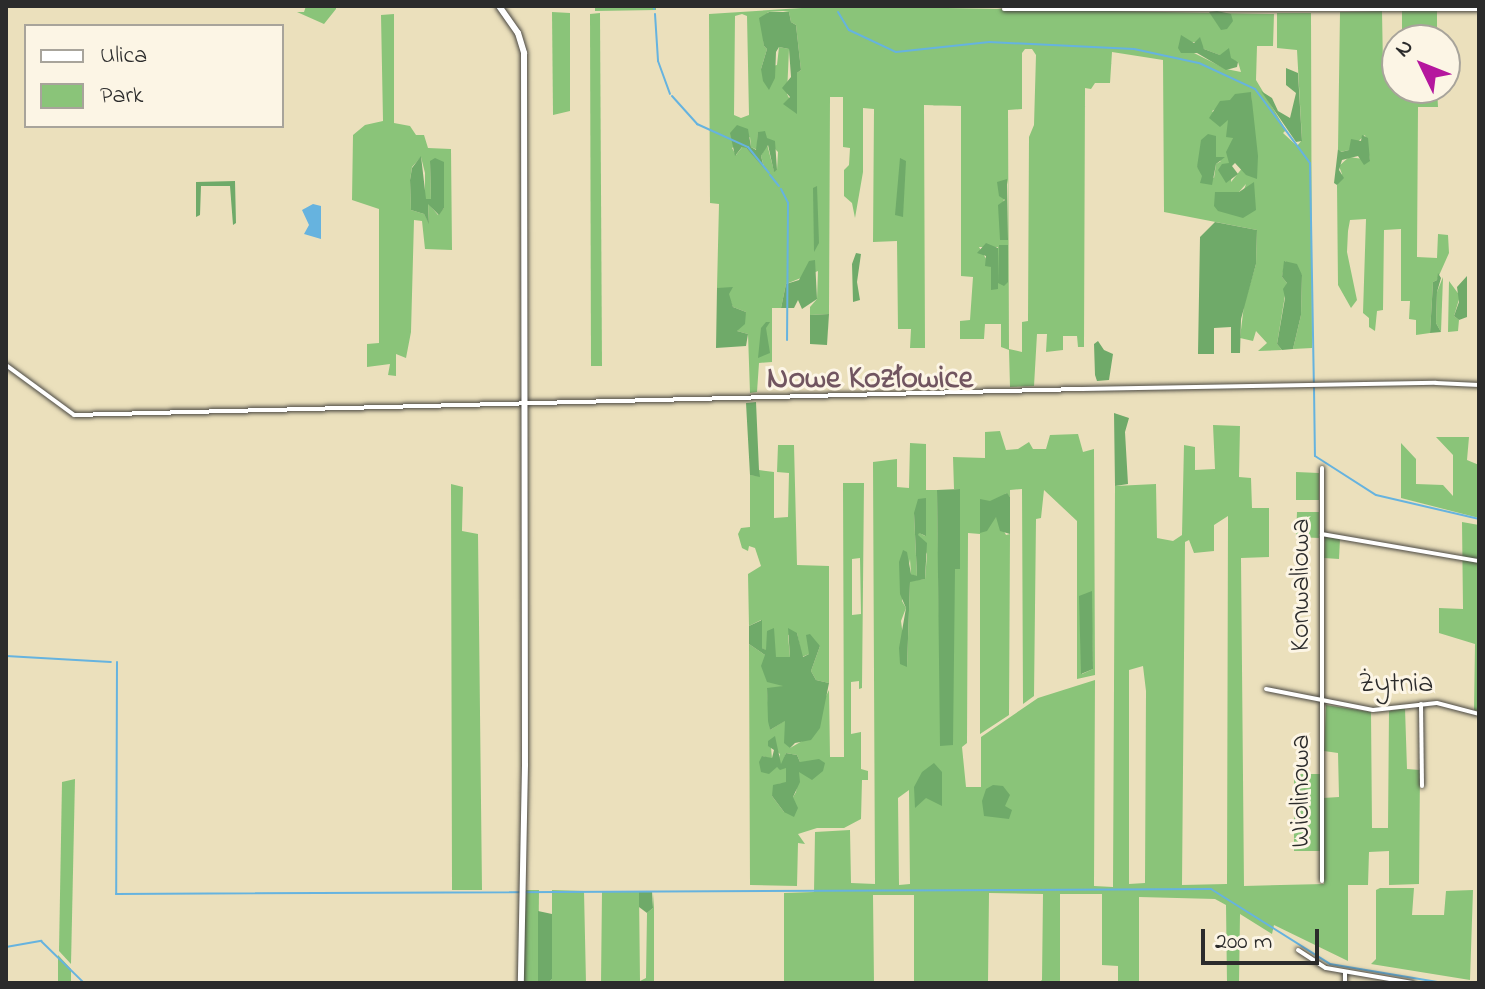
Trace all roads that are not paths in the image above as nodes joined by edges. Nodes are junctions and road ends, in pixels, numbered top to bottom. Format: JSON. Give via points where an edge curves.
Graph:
{"nodes":[{"id":1,"x":499,"y":6,"type":"edge"},
{"id":2,"x":1090,"y":8,"type":"edge"},
{"id":3,"x":1004,"y":9,"type":"dead end"},
{"id":4,"x":1479,"y":9,"type":"edge"},
{"id":5,"x":6,"y":365,"type":"edge"},
{"id":6,"x":1479,"y":385,"type":"edge"},
{"id":7,"x":525,"y":402,"type":"junction"},
{"id":8,"x":1322,"y":468,"type":"dead end"},
{"id":9,"x":1322,"y":534,"type":"junction"},
{"id":10,"x":1479,"y":561,"type":"edge"},
{"id":11,"x":1266,"y":689,"type":"dead end"},
{"id":12,"x":1322,"y":702,"type":"junction"},
{"id":13,"x":1421,"y":704,"type":"junction"},
{"id":14,"x":1479,"y":714,"type":"edge"},
{"id":15,"x":1422,"y":786,"type":"dead end"},
{"id":16,"x":1322,"y":881,"type":"dead end"},
{"id":17,"x":1298,"y":950,"type":"dead end"},
{"id":18,"x":1345,"y":973,"type":"junction"},
{"id":19,"x":521,"y":983,"type":"edge"},
{"id":20,"x":1345,"y":983,"type":"edge"},
{"id":21,"x":1413,"y":983,"type":"edge"}],
"edges":[{"from":1,"to":7,"type":"street","via":[[518,33],[524,53]]},
{"from":2,"to":3,"type":"street"},
{"from":2,"to":4,"type":"street"},
{"from":5,"to":7,"type":"street","via":[[74,415]]},
{"from":6,"to":7,"type":"street"},
{"from":7,"to":19,"type":"street"},
{"from":8,"to":9,"type":"street","name":"Konwaliowa"},
{"from":9,"to":10,"type":"street"},
{"from":9,"to":12,"type":"street","name":"Konwaliowa"},
{"from":11,"to":12,"type":"street","name":"Żytnia"},
{"from":12,"to":13,"type":"street","name":"Żytnia","via":[[1373,710]]},
{"from":12,"to":16,"type":"street","name":"Wiolinowa"},
{"from":13,"to":14,"type":"street","name":"Żytnia"},
{"from":13,"to":15,"type":"street"},
{"from":17,"to":18,"type":"street"},
{"from":18,"to":20,"type":"street"},
{"from":18,"to":21,"type":"street"}]}
